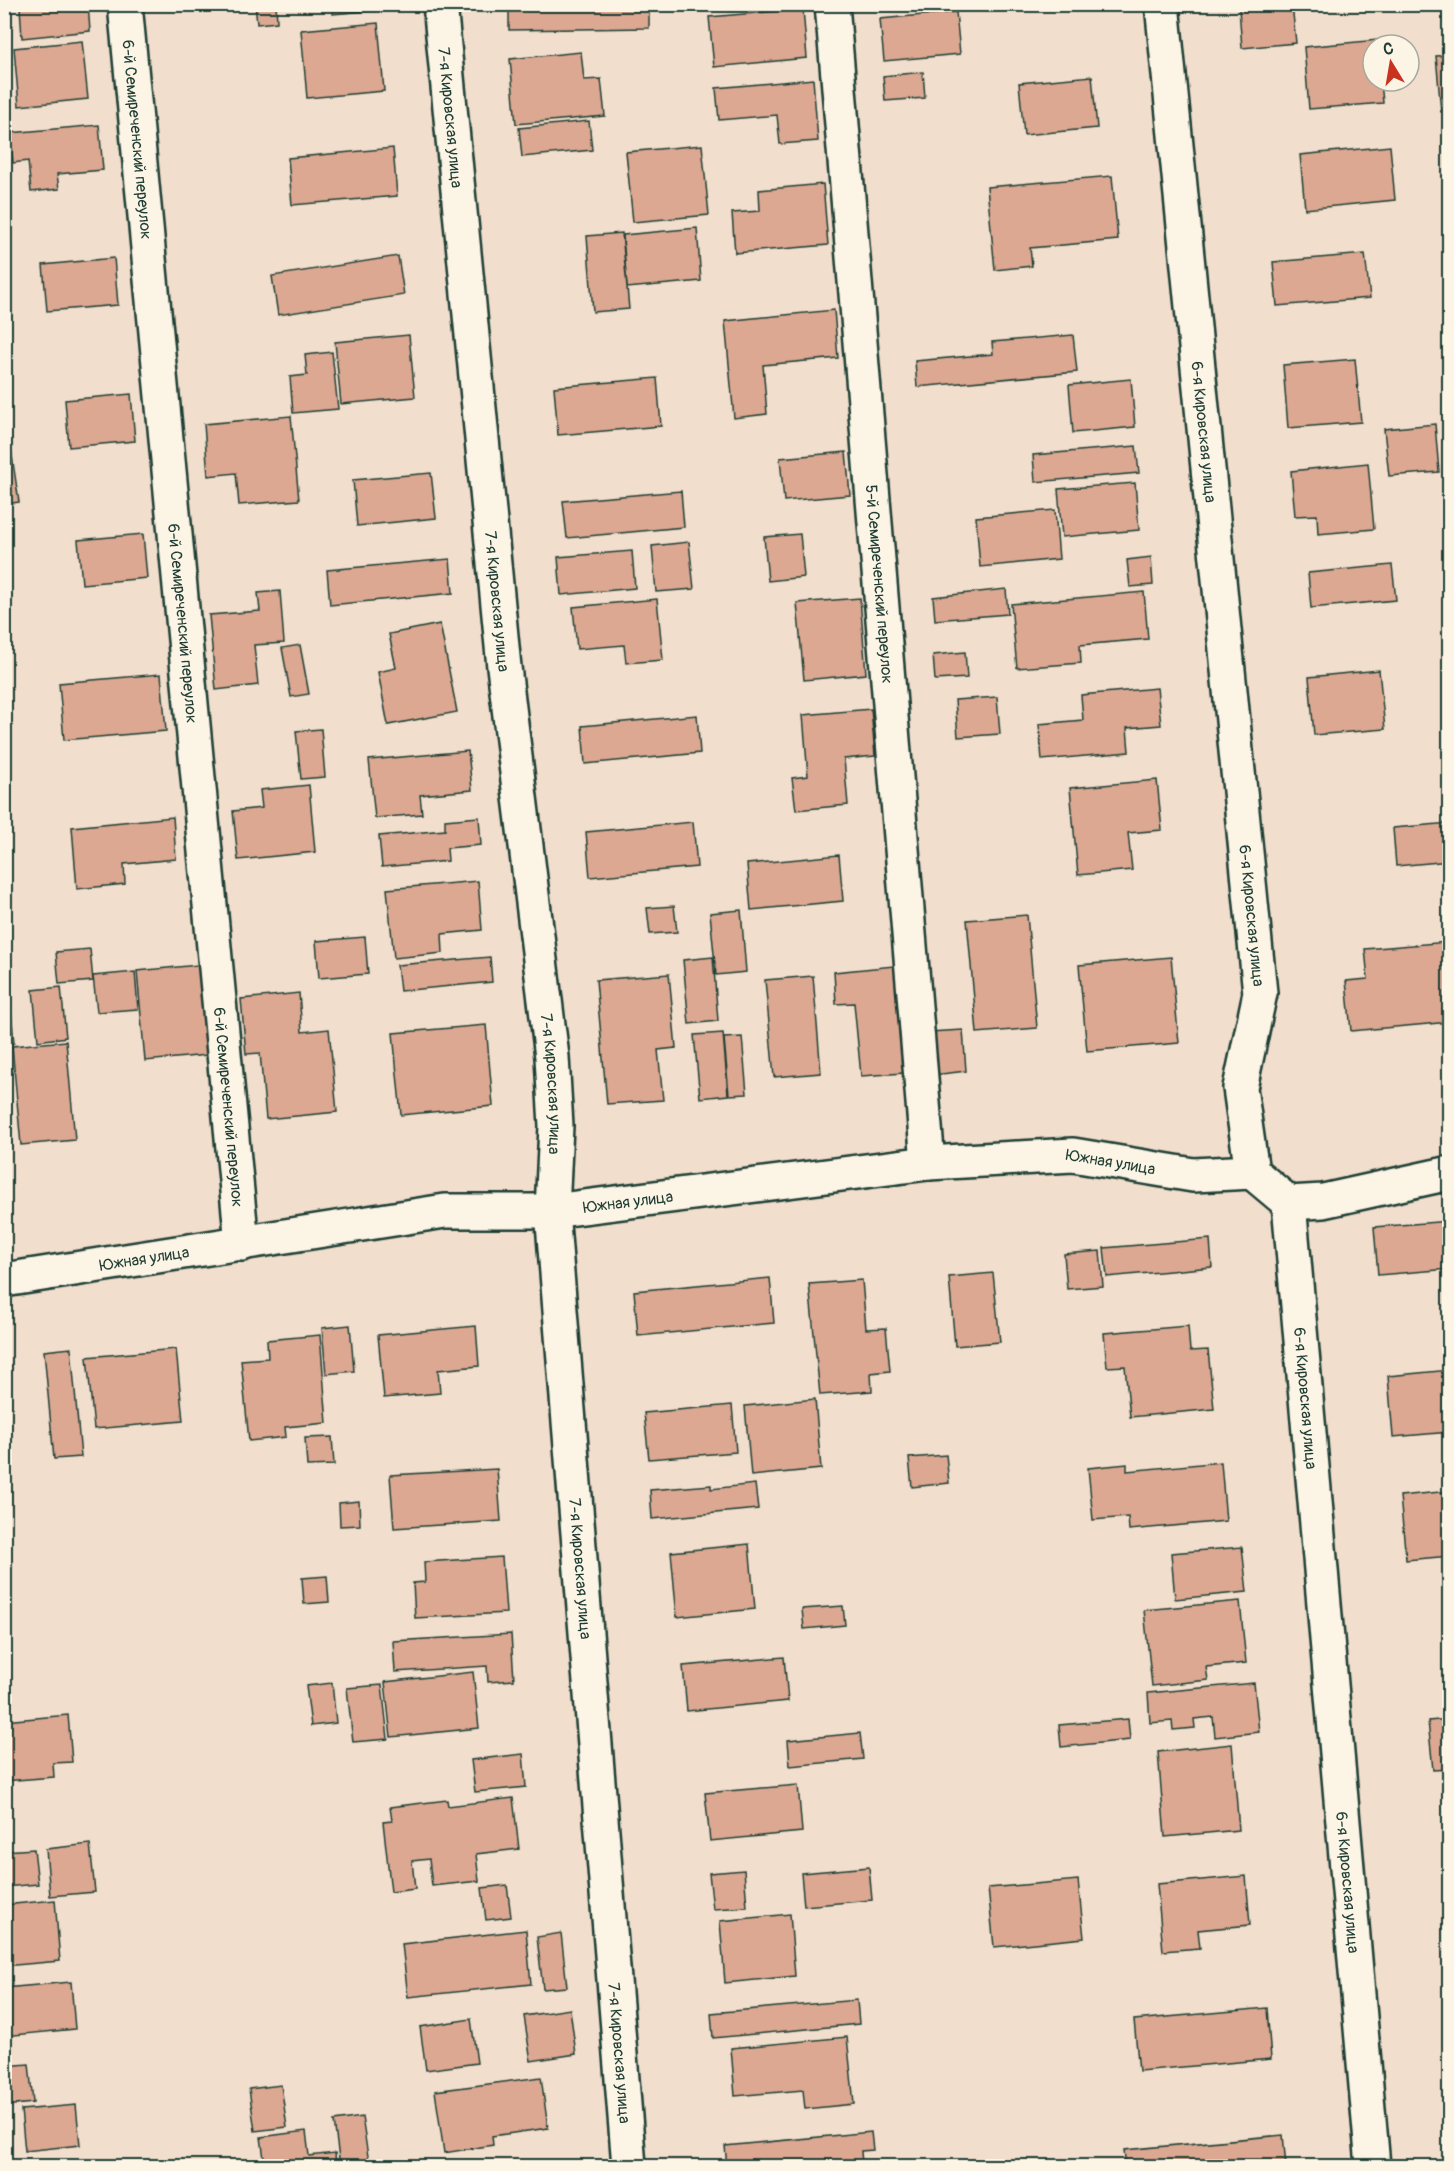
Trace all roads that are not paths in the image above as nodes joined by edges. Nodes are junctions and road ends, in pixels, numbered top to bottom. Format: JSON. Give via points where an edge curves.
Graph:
{"nodes":[{"id":1,"x":125,"y":4,"type":"edge"},
{"id":2,"x":440,"y":4,"type":"edge"},
{"id":3,"x":832,"y":4,"type":"edge"},
{"id":4,"x":1162,"y":4,"type":"edge"},
{"id":5,"x":928,"y":1163,"type":"junction"},
{"id":6,"x":1252,"y":1172,"type":"junction"},
{"id":7,"x":1449,"y":1173,"type":"edge"},
{"id":8,"x":1289,"y":1203,"type":"junction"},
{"id":9,"x":552,"y":1210,"type":"junction"},
{"id":10,"x":242,"y":1244,"type":"junction"},
{"id":11,"x":4,"y":1280,"type":"edge"},
{"id":12,"x":628,"y":2166,"type":"edge"},
{"id":13,"x":1373,"y":2166,"type":"edge"}],
"edges":[{"from":1,"to":10,"type":"street","name":"6-й Семиреченский переулок"},
{"from":2,"to":9,"type":"street","name":"7-я Кировская улица","via":[[504,667],[552,1057],[556,1126]]},
{"from":3,"to":5,"type":"street","name":"5-й Семиреченский переулок"},
{"from":4,"to":6,"type":"street","name":"6-я Кировская улица","via":[[1260,993],[1240,1088]]},
{"from":5,"to":6,"type":"street","name":"Южная улица","via":[[1073,1155],[1193,1174]]},
{"from":5,"to":9,"type":"street","name":"Южная улица"},
{"from":6,"to":8,"type":"street"},
{"from":7,"to":8,"type":"street","via":[[1323,1201]]},
{"from":8,"to":13,"type":"street","name":"6-я Кировская улица"},
{"from":9,"to":10,"type":"street","name":"Южная улица","via":[[445,1211]]},
{"from":9,"to":12,"type":"street","name":"7-я Кировская улица"},
{"from":10,"to":11,"type":"street","name":"Южная улица"}]}
